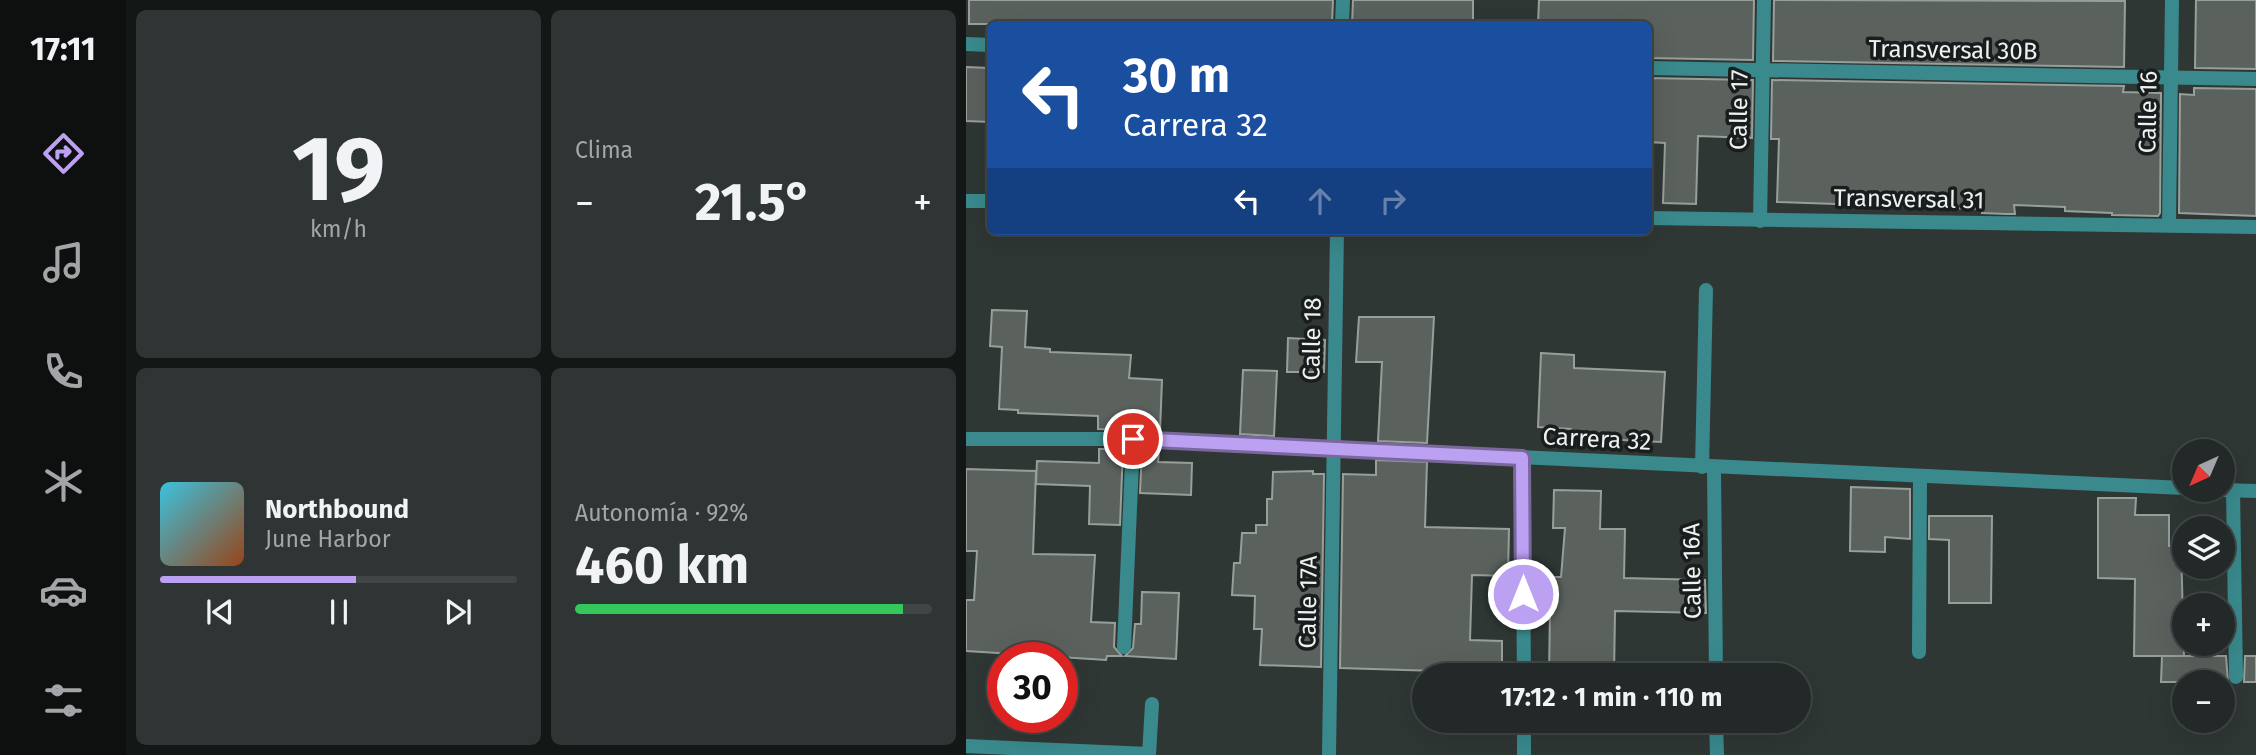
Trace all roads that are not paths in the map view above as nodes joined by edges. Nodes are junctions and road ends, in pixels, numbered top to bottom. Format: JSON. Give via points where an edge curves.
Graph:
{"nodes":[{"id":1,"x":1343,"y":0,"type":"edge"},
{"id":2,"x":1764,"y":0,"type":"edge"},
{"id":3,"x":2172,"y":0,"type":"edge"},
{"id":4,"x":1342,"y":21,"type":"edge"},
{"id":5,"x":966,"y":44,"type":"edge"},
{"id":6,"x":987,"y":46,"type":"edge"},
{"id":7,"x":1652,"y":68,"type":"edge"},
{"id":8,"x":1763,"y":69,"type":"junction"},
{"id":9,"x":2171,"y":76,"type":"junction"},
{"id":10,"x":2256,"y":79,"type":"edge"},
{"id":11,"x":966,"y":201,"type":"edge"},
{"id":12,"x":987,"y":201,"type":"edge"},
{"id":13,"x":1652,"y":218,"type":"edge"},
{"id":14,"x":1760,"y":221,"type":"junction"},
{"id":15,"x":2169,"y":224,"type":"junction"},
{"id":16,"x":2256,"y":227,"type":"edge"},
{"id":17,"x":1337,"y":235,"type":"edge"},
{"id":18,"x":1706,"y":290,"type":"dead end"},
{"id":19,"x":966,"y":439,"type":"edge"},
{"id":20,"x":1133,"y":439,"type":"junction"},
{"id":21,"x":1333,"y":449,"type":"junction"},
{"id":22,"x":1522,"y":458,"type":"junction"},
{"id":23,"x":1708,"y":467,"type":"junction"},
{"id":24,"x":1920,"y":477,"type":"junction"},
{"id":25,"x":2172,"y":488,"type":"edge"},
{"id":26,"x":2235,"y":490,"type":"edge"},
{"id":27,"x":2256,"y":491,"type":"edge"},
{"id":28,"x":2229,"y":502,"type":"edge"},
{"id":29,"x":1124,"y":647,"type":"dead end"},
{"id":30,"x":1919,"y":652,"type":"dead end"},
{"id":31,"x":1524,"y":663,"type":"edge"},
{"id":32,"x":1716,"y":663,"type":"edge"},
{"id":33,"x":2236,"y":677,"type":"dead end"},
{"id":34,"x":1152,"y":704,"type":"dead end"},
{"id":35,"x":1524,"y":733,"type":"edge"},
{"id":36,"x":1716,"y":733,"type":"edge"},
{"id":37,"x":966,"y":746,"type":"edge"},
{"id":38,"x":1059,"y":753,"type":"edge"},
{"id":39,"x":1149,"y":755,"type":"edge"},
{"id":40,"x":1329,"y":755,"type":"edge"},
{"id":41,"x":1524,"y":755,"type":"edge"},
{"id":42,"x":1717,"y":755,"type":"edge"}],
"edges":[{"from":1,"to":4,"type":"street"},
{"from":2,"to":8,"type":"street","name":"Calle 17"},
{"from":3,"to":9,"type":"street","name":"Calle 16"},
{"from":5,"to":6,"type":"street"},
{"from":7,"to":8,"type":"street","name":"Transversal 30B"},
{"from":8,"to":9,"type":"street","name":"Transversal 30B"},
{"from":8,"to":14,"type":"street","name":"Calle 17"},
{"from":9,"to":10,"type":"street","name":"Transversal 30B"},
{"from":9,"to":15,"type":"street","name":"Calle 16"},
{"from":11,"to":12,"type":"street"},
{"from":13,"to":14,"type":"street","name":"Transversal 31"},
{"from":14,"to":15,"type":"street","name":"Transversal 31"},
{"from":15,"to":16,"type":"street","name":"Transversal 31"},
{"from":17,"to":21,"type":"street","name":"Calle 18"},
{"from":18,"to":23,"type":"street","name":"Calle 16A"},
{"from":19,"to":20,"type":"street","name":"Carrera 32"},
{"from":20,"to":21,"type":"street","name":"Carrera 32"},
{"from":20,"to":29,"type":"street"},
{"from":21,"to":22,"type":"street","name":"Carrera 32"},
{"from":21,"to":40,"type":"street","name":"Calle 17A"},
{"from":22,"to":23,"type":"street","name":"Carrera 32"},
{"from":22,"to":31,"type":"street"},
{"from":23,"to":24,"type":"street","name":"Carrera 32"},
{"from":23,"to":32,"type":"street","name":"Calle 16A"},
{"from":24,"to":25,"type":"street","name":"Carrera 32"},
{"from":24,"to":30,"type":"street"},
{"from":26,"to":27,"type":"street"},
{"from":28,"to":33,"type":"street"},
{"from":34,"to":39,"type":"street"},
{"from":35,"to":41,"type":"street"},
{"from":36,"to":42,"type":"street"},
{"from":37,"to":38,"type":"street"},
{"from":38,"to":39,"type":"street"}]}
